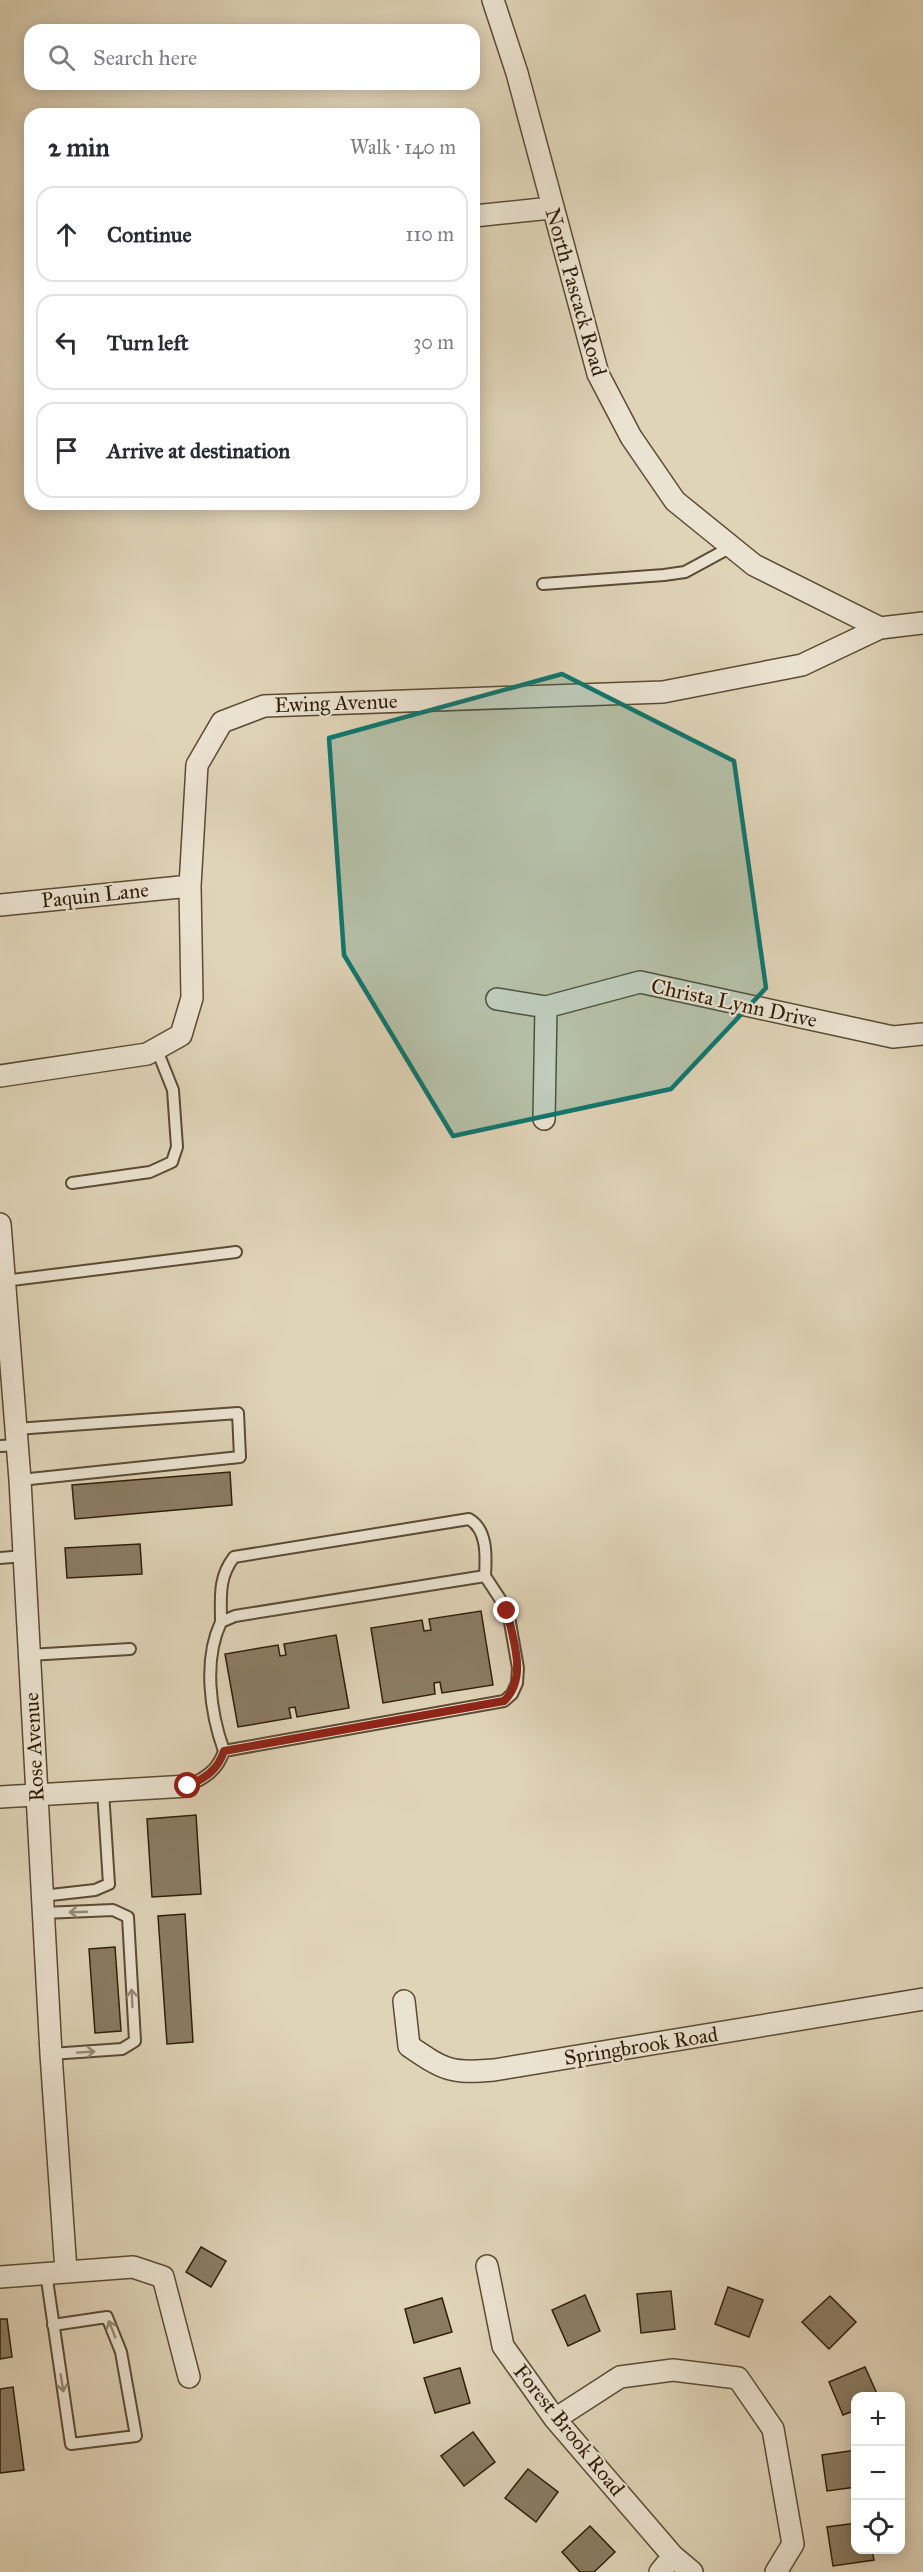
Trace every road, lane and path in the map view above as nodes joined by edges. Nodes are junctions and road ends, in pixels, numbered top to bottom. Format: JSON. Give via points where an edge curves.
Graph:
{"nodes":[{"id":1,"x":493,"y":0,"type":"edge"},
{"id":2,"x":551,"y":208,"type":"junction"},
{"id":3,"x":480,"y":215,"type":"edge"},
{"id":4,"x":731,"y":547,"type":"junction"},
{"id":5,"x":543,"y":584,"type":"dead end"},
{"id":6,"x":923,"y":623,"type":"edge"},
{"id":7,"x":880,"y":628,"type":"junction"},
{"id":8,"x":190,"y":886,"type":"junction"},
{"id":9,"x":0,"y":905,"type":"edge"},
{"id":10,"x":497,"y":999,"type":"dead end"},
{"id":11,"x":546,"y":1007,"type":"junction"},
{"id":12,"x":923,"y":1034,"type":"edge"},
{"id":13,"x":157,"y":1050,"type":"junction"},
{"id":14,"x":0,"y":1076,"type":"edge"},
{"id":15,"x":544,"y":1119,"type":"dead end"},
{"id":16,"x":72,"y":1183,"type":"dead end"},
{"id":17,"x":0,"y":1224,"type":"edge"},
{"id":18,"x":236,"y":1252,"type":"dead end"},
{"id":19,"x":4,"y":1281,"type":"junction"},
{"id":20,"x":11,"y":1440,"type":"edge"},
{"id":21,"x":20,"y":1480,"type":"junction"},
{"id":22,"x":24,"y":1556,"type":"junction"},
{"id":23,"x":0,"y":1558,"type":"edge"},
{"id":24,"x":485,"y":1576,"type":"junction"},
{"id":25,"x":221,"y":1622,"type":"junction"},
{"id":26,"x":130,"y":1649,"type":"dead end"},
{"id":27,"x":29,"y":1655,"type":"junction"},
{"id":28,"x":224,"y":1751,"type":"junction"},
{"id":29,"x":188,"y":1786,"type":"joint"},
{"id":30,"x":104,"y":1791,"type":"junction"},
{"id":31,"x":36,"y":1796,"type":"junction"},
{"id":32,"x":0,"y":1797,"type":"edge"},
{"id":33,"x":43,"y":1905,"type":"junction"},
{"id":34,"x":923,"y":1999,"type":"edge"},
{"id":35,"x":404,"y":2001,"type":"dead end"},
{"id":36,"x":51,"y":2054,"type":"junction"},
{"id":37,"x":487,"y":2266,"type":"dead end"},
{"id":38,"x":56,"y":2272,"type":"junction"},
{"id":39,"x":0,"y":2277,"type":"edge"},
{"id":40,"x":53,"y":2325,"type":"junction"},
{"id":41,"x":189,"y":2377,"type":"dead end"},
{"id":42,"x":555,"y":2419,"type":"junction"},
{"id":43,"x":667,"y":2564,"type":"edge"},
{"id":44,"x":692,"y":2572,"type":"edge"},
{"id":45,"x":776,"y":2572,"type":"edge"}],
"edges":[{"from":1,"to":2,"type":"street","name":"North Pascack Road","via":[[517,73]]},
{"from":2,"to":3,"type":"street"},
{"from":2,"to":4,"type":"street","name":"North Pascack Road","via":[[598,374],[631,437],[675,501]]},
{"from":4,"to":5,"type":"lane","via":[[685,572]]},
{"from":4,"to":7,"type":"street","name":"North Pascack Road","via":[[754,565]]},
{"from":6,"to":7,"type":"street"},
{"from":7,"to":8,"type":"street","name":"Ewing Avenue","via":[[802,665],[663,692],[264,706],[222,722],[197,765]]},
{"from":8,"to":9,"type":"street","name":"Paquin Lane"},
{"from":8,"to":13,"type":"street","name":"Ewing Avenue","via":[[192,998],[181,1035]]},
{"from":10,"to":11,"type":"street","name":"Christa Lynn Drive"},
{"from":11,"to":12,"type":"street","name":"Christa Lynn Drive","via":[[640,982],[893,1037]]},
{"from":11,"to":15,"type":"street"},
{"from":13,"to":14,"type":"street","name":"Ewing Avenue"},
{"from":13,"to":16,"type":"lane","via":[[173,1090],[177,1147],[172,1162],[144,1173]]},
{"from":17,"to":19,"type":"street","name":"Rose Avenue"},
{"from":18,"to":19,"type":"lane"},
{"from":19,"to":20,"type":"street","name":"Rose Avenue"},
{"from":20,"to":21,"type":"street","name":"Rose Avenue"},
{"from":20,"to":21,"type":"lane","via":[[238,1413],[240,1457]]},
{"from":21,"to":22,"type":"street","name":"Rose Avenue"},
{"from":22,"to":23,"type":"lane"},
{"from":22,"to":27,"type":"street","name":"Rose Avenue"},
{"from":24,"to":25,"type":"lane","via":[[235,1616]]},
{"from":24,"to":25,"type":"lane","via":[[483,1536],[469,1519],[234,1557],[221,1581]]},
{"from":24,"to":28,"type":"lane","via":[[507,1611],[518,1668],[517,1683],[504,1701]]},
{"from":25,"to":28,"type":"lane","via":[[212,1640],[209,1662]]},
{"from":26,"to":27,"type":"lane"},
{"from":27,"to":31,"type":"street","name":"Rose Avenue"},
{"from":28,"to":29,"type":"lane","via":[[220,1764]]},
{"from":29,"to":30,"type":"street"},
{"from":30,"to":31,"type":"street"},
{"from":30,"to":33,"type":"lane","via":[[109,1884]]},
{"from":31,"to":32,"type":"street"},
{"from":31,"to":33,"type":"street","name":"Rose Avenue"},
{"from":33,"to":36,"type":"street","name":"Rose Avenue"},
{"from":36,"to":33,"type":"lane","one_way":true,"via":[[122,2049],[135,2041],[128,1917],[113,1910]]},
{"from":34,"to":35,"type":"street","name":"Springbrook Road","via":[[464,2073],[436,2065],[409,2046]]},
{"from":36,"to":38,"type":"street","name":"Rose Avenue"},
{"from":37,"to":42,"type":"street","name":"Forest Brook Road","via":[[503,2346]]},
{"from":38,"to":39,"type":"street"},
{"from":38,"to":40,"type":"lane"},
{"from":38,"to":41,"type":"street","via":[[133,2268],[163,2277]]},
{"from":40,"to":40,"type":"lane","one_way":true,"via":[[71,2444],[136,2436],[121,2352],[107,2317]]},
{"from":42,"to":43,"type":"street","name":"Forest Brook Road"},
{"from":42,"to":45,"type":"street","via":[[620,2377],[673,2370],[738,2378],[773,2428],[793,2544]]},
{"from":43,"to":44,"type":"street","name":"Forest Brook Road"}]}
